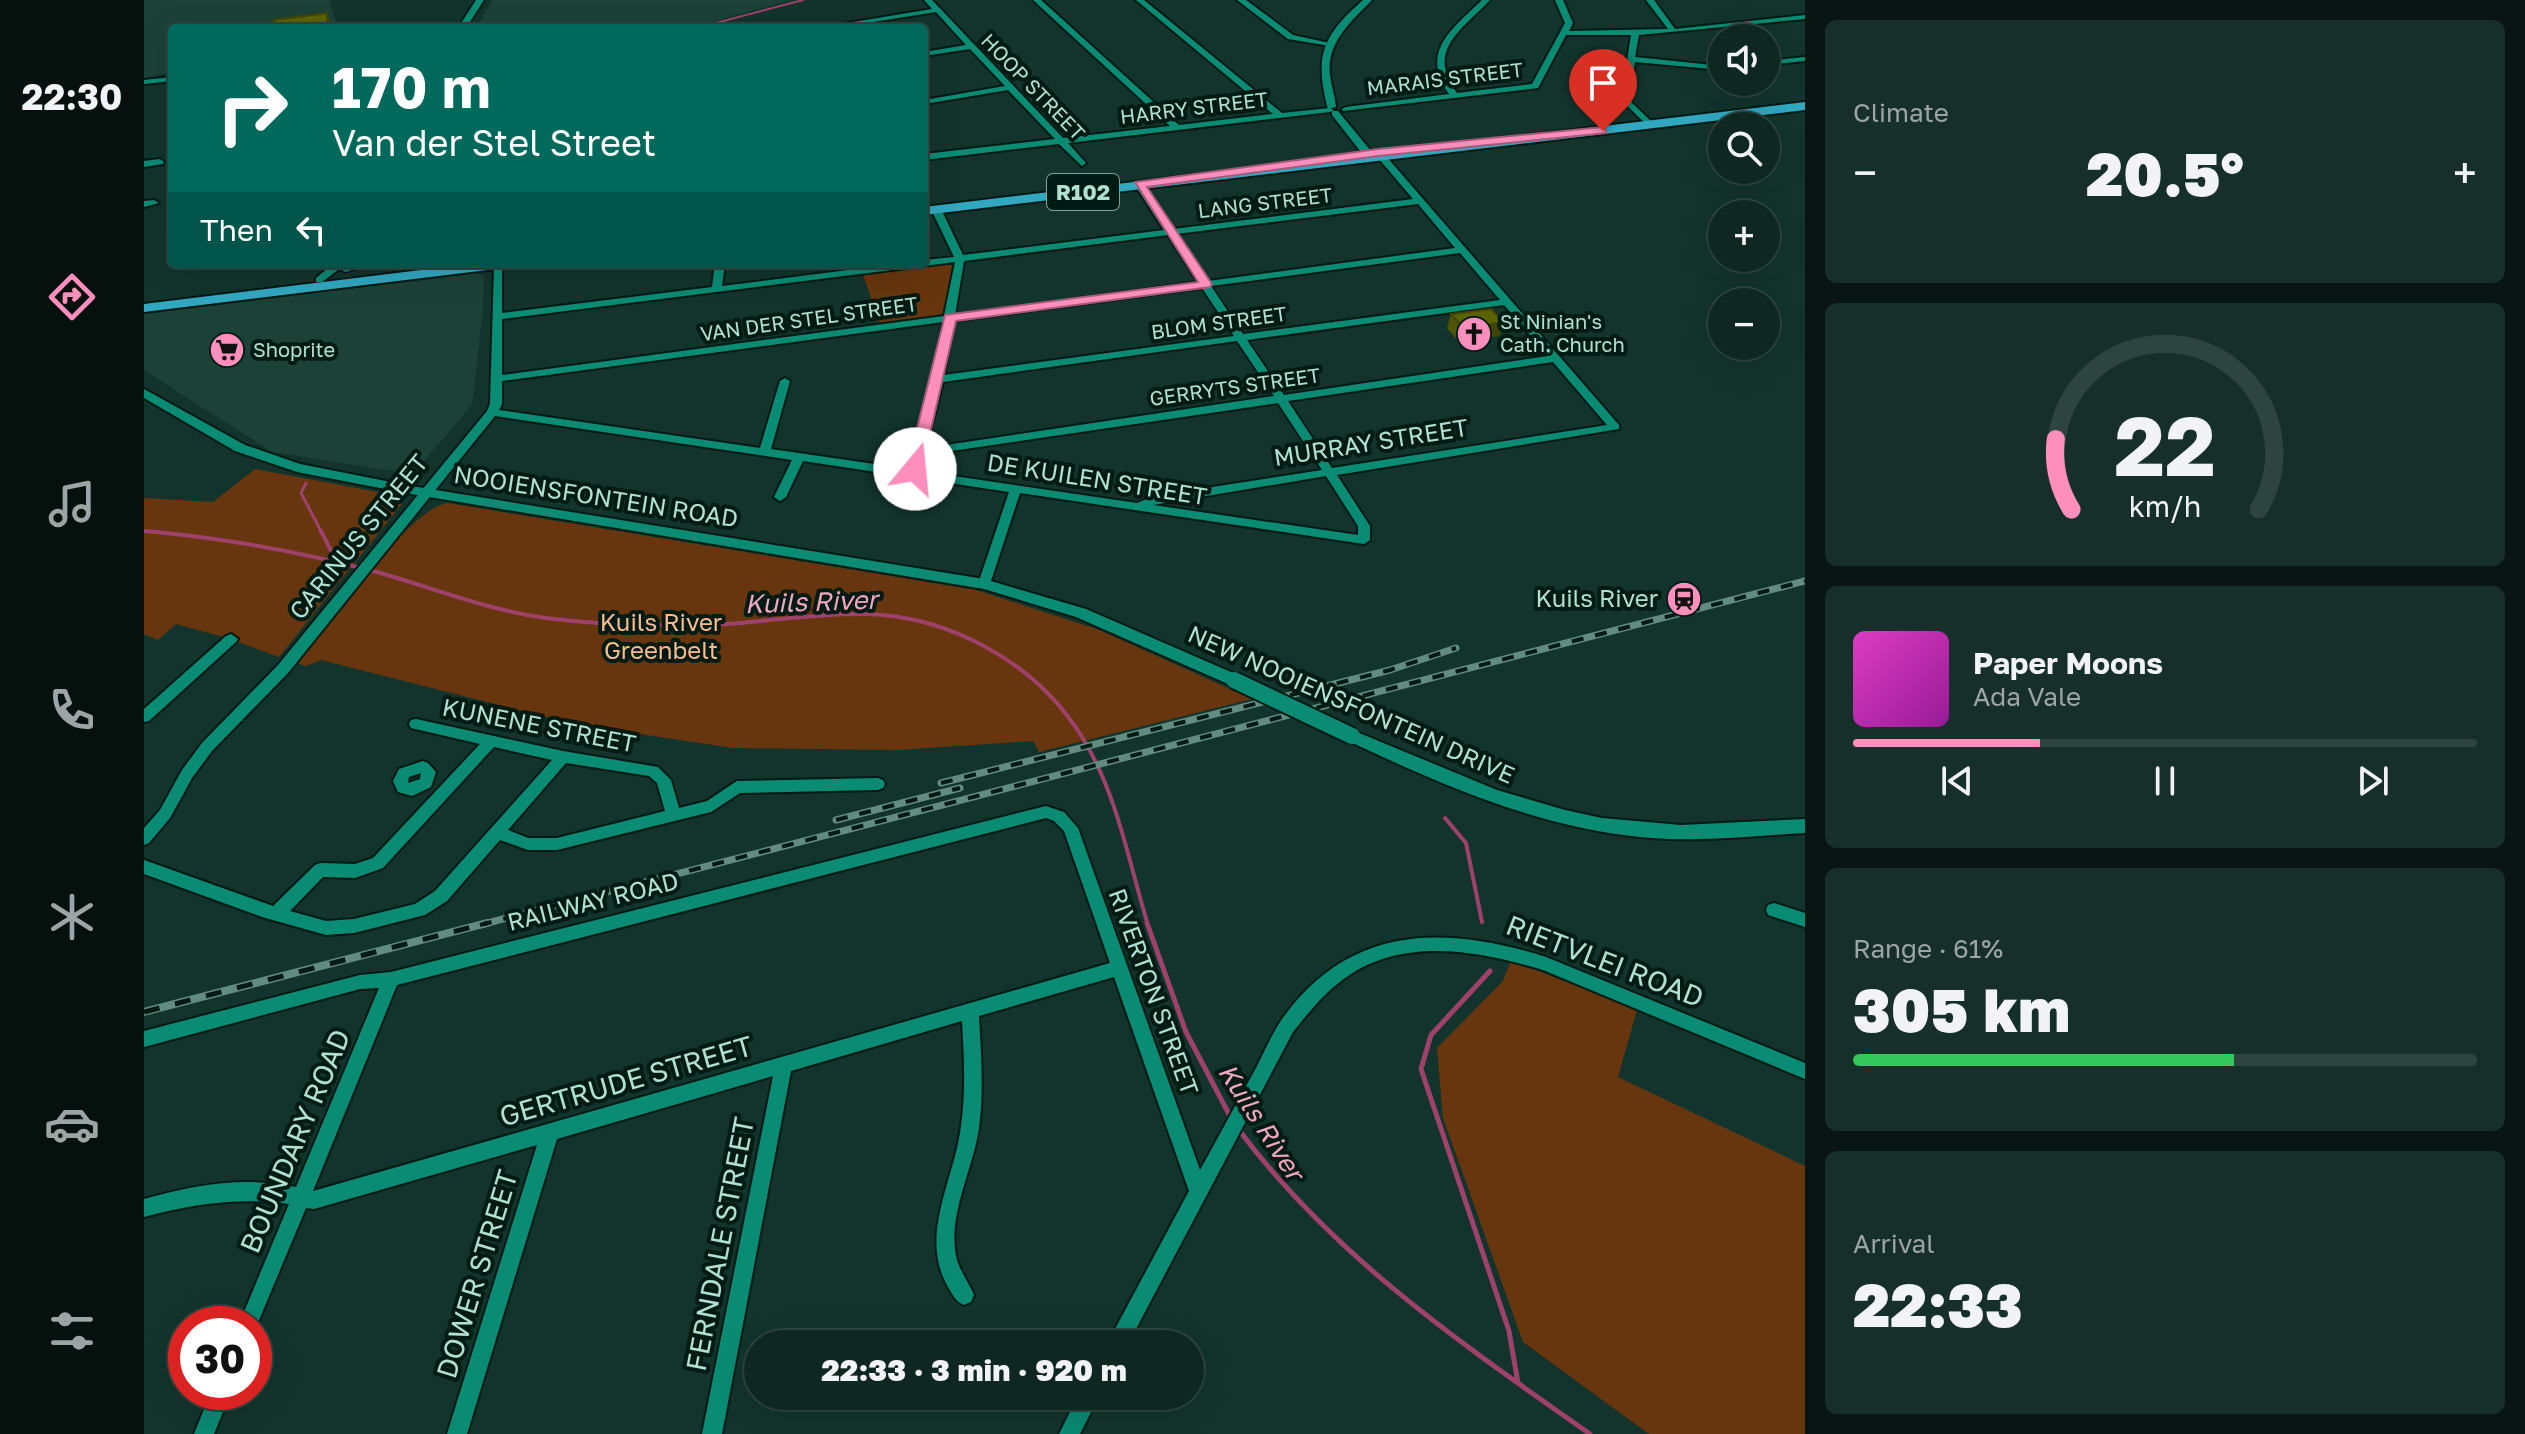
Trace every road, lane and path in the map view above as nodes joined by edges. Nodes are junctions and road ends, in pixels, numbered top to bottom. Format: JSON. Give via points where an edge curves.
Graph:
{"nodes":[{"id":1,"x":480,"y":0,"type":"edge"},
{"id":2,"x":928,"y":0,"type":"edge"},
{"id":3,"x":1037,"y":0,"type":"edge"},
{"id":4,"x":1140,"y":0,"type":"edge"},
{"id":5,"x":1241,"y":0,"type":"edge"},
{"id":6,"x":1368,"y":0,"type":"edge"},
{"id":7,"x":1486,"y":0,"type":"edge"},
{"id":8,"x":1559,"y":0,"type":"edge"},
{"id":9,"x":1650,"y":0,"type":"edge"},
{"id":10,"x":937,"y":10,"type":"junction"},
{"id":11,"x":1805,"y":17,"type":"edge"},
{"id":12,"x":465,"y":24,"type":"edge"},
{"id":13,"x":847,"y":24,"type":"edge"},
{"id":14,"x":1673,"y":31,"type":"junction"},
{"id":15,"x":1566,"y":33,"type":"junction"},
{"id":16,"x":1635,"y":34,"type":"junction"},
{"id":17,"x":1330,"y":44,"type":"junction"},
{"id":18,"x":972,"y":46,"type":"junction"},
{"id":19,"x":928,"y":53,"type":"edge"},
{"id":20,"x":1633,"y":59,"type":"junction"},
{"id":21,"x":1805,"y":59,"type":"edge"},
{"id":22,"x":1780,"y":62,"type":"edge"},
{"id":23,"x":1708,"y":67,"type":"edge"},
{"id":24,"x":168,"y":79,"type":"edge"},
{"id":25,"x":144,"y":82,"type":"edge"},
{"id":26,"x":1011,"y":87,"type":"junction"},
{"id":27,"x":1455,"y":96,"type":"junction"},
{"id":28,"x":928,"y":101,"type":"edge"},
{"id":29,"x":1805,"y":106,"type":"edge"},
{"id":30,"x":1338,"y":110,"type":"junction"},
{"id":31,"x":1280,"y":116,"type":"junction"},
{"id":32,"x":1650,"y":125,"type":"junction"},
{"id":33,"x":1177,"y":128,"type":"junction"},
{"id":34,"x":1063,"y":141,"type":"junction"},
{"id":35,"x":928,"y":157,"type":"edge"},
{"id":36,"x":1377,"y":157,"type":"junction"},
{"id":37,"x":160,"y":162,"type":"dead end"},
{"id":38,"x":1082,"y":163,"type":"dead end"},
{"id":39,"x":144,"y":164,"type":"edge"},
{"id":40,"x":1139,"y":185,"type":"junction"},
{"id":41,"x":1419,"y":201,"type":"junction"},
{"id":42,"x":930,"y":210,"type":"edge"},
{"id":43,"x":1172,"y":233,"type":"junction"},
{"id":44,"x":1461,"y":250,"type":"junction"},
{"id":45,"x":960,"y":259,"type":"junction"},
{"id":46,"x":928,"y":263,"type":"edge"},
{"id":47,"x":334,"y":268,"type":"edge"},
{"id":48,"x":420,"y":268,"type":"edge"},
{"id":49,"x":474,"y":268,"type":"edge"},
{"id":50,"x":499,"y":268,"type":"edge"},
{"id":51,"x":719,"y":268,"type":"edge"},
{"id":52,"x":891,"y":268,"type":"edge"},
{"id":53,"x":319,"y":280,"type":"junction"},
{"id":54,"x":1206,"y":284,"type":"junction"},
{"id":55,"x":716,"y":291,"type":"junction"},
{"id":56,"x":144,"y":301,"type":"edge"},
{"id":57,"x":1505,"y":302,"type":"junction"},
{"id":58,"x":144,"y":308,"type":"edge"},
{"id":59,"x":497,"y":317,"type":"junction"},
{"id":60,"x":950,"y":318,"type":"junction"},
{"id":61,"x":1242,"y":339,"type":"junction"},
{"id":62,"x":1555,"y":358,"type":"junction"},
{"id":63,"x":496,"y":379,"type":"junction"},
{"id":64,"x":938,"y":379,"type":"junction"},
{"id":65,"x":785,"y":381,"type":"dead end"},
{"id":66,"x":144,"y":384,"type":"edge"},
{"id":67,"x":144,"y":393,"type":"edge"},
{"id":68,"x":1281,"y":399,"type":"junction"},
{"id":69,"x":492,"y":412,"type":"junction"},
{"id":70,"x":210,"y":430,"type":"junction"},
{"id":71,"x":921,"y":452,"type":"junction"},
{"id":72,"x":764,"y":453,"type":"junction"},
{"id":73,"x":799,"y":458,"type":"junction"},
{"id":74,"x":1330,"y":472,"type":"junction"},
{"id":75,"x":913,"y":475,"type":"junction"},
{"id":76,"x":1015,"y":490,"type":"junction"},
{"id":77,"x":426,"y":492,"type":"junction"},
{"id":78,"x":780,"y":497,"type":"dead end"},
{"id":79,"x":1135,"y":508,"type":"junction"},
{"id":80,"x":984,"y":584,"type":"junction"},
{"id":81,"x":231,"y":639,"type":"dead end"},
{"id":82,"x":144,"y":717,"type":"edge"},
{"id":83,"x":416,"y":724,"type":"dead end"},
{"id":84,"x":490,"y":742,"type":"junction"},
{"id":85,"x":563,"y":757,"type":"junction"},
{"id":86,"x":426,"y":783,"type":"dead end"},
{"id":87,"x":878,"y":784,"type":"dead end"},
{"id":88,"x":444,"y":792,"type":"junction"},
{"id":89,"x":171,"y":801,"type":"junction"},
{"id":90,"x":673,"y":814,"type":"junction"},
{"id":91,"x":1053,"y":814,"type":"joint"},
{"id":92,"x":1805,"y":826,"type":"edge"},
{"id":93,"x":144,"y":830,"type":"edge"},
{"id":94,"x":499,"y":833,"type":"junction"},
{"id":95,"x":144,"y":839,"type":"edge"},
{"id":96,"x":147,"y":872,"type":"edge"},
{"id":97,"x":1774,"y":910,"type":"dead end"},
{"id":98,"x":277,"y":913,"type":"junction"},
{"id":99,"x":1805,"y":920,"type":"edge"},
{"id":100,"x":1119,"y":968,"type":"junction"},
{"id":101,"x":391,"y":979,"type":"junction"},
{"id":102,"x":970,"y":1010,"type":"junction"},
{"id":103,"x":144,"y":1039,"type":"edge"},
{"id":104,"x":784,"y":1064,"type":"junction"},
{"id":105,"x":1805,"y":1071,"type":"edge"},
{"id":106,"x":550,"y":1131,"type":"junction"},
{"id":107,"x":1199,"y":1193,"type":"junction"},
{"id":108,"x":302,"y":1197,"type":"junction"},
{"id":109,"x":144,"y":1208,"type":"edge"},
{"id":110,"x":964,"y":1295,"type":"dead end"},
{"id":111,"x":257,"y":1306,"type":"edge"},
{"id":112,"x":1125,"y":1330,"type":"edge"},
{"id":113,"x":214,"y":1410,"type":"edge"},
{"id":114,"x":1082,"y":1410,"type":"edge"},
{"id":115,"x":204,"y":1434,"type":"edge"},
{"id":116,"x":457,"y":1434,"type":"edge"},
{"id":117,"x":712,"y":1434,"type":"edge"},
{"id":118,"x":1069,"y":1434,"type":"edge"}],
"edges":[{"from":1,"to":12,"type":"street"},
{"from":2,"to":10,"type":"street","name":"HOOP STREET"},
{"from":3,"to":33,"type":"street"},
{"from":4,"to":31,"type":"street"},
{"from":5,"to":17,"type":"street","via":[[1296,39]]},
{"from":6,"to":17,"type":"street"},
{"from":7,"to":27,"type":"street","via":[[1441,50],[1444,83]]},
{"from":8,"to":15,"type":"street","via":[[1569,18]]},
{"from":9,"to":14,"type":"street"},
{"from":10,"to":13,"type":"street"},
{"from":10,"to":18,"type":"street","name":"HOOP STREET"},
{"from":11,"to":14,"type":"street"},
{"from":14,"to":16,"type":"street"},
{"from":15,"to":16,"type":"street"},
{"from":15,"to":27,"type":"street","name":"MARAIS STREET","via":[[1535,86]]},
{"from":16,"to":20,"type":"street"},
{"from":17,"to":30,"type":"street","via":[[1325,73]]},
{"from":18,"to":19,"type":"street"},
{"from":18,"to":26,"type":"street","name":"HOOP STREET"},
{"from":20,"to":23,"type":"street"},
{"from":20,"to":32,"type":"street","via":[[1625,100]]},
{"from":21,"to":22,"type":"street"},
{"from":24,"to":25,"type":"street"},
{"from":26,"to":28,"type":"street"},
{"from":26,"to":34,"type":"street","name":"HOOP STREET"},
{"from":27,"to":30,"type":"street","name":"MARAIS STREET"},
{"from":29,"to":32,"type":"main road","number":"R102"},
{"from":30,"to":31,"type":"street","name":"HARRY STREET"},
{"from":30,"to":36,"type":"street"},
{"from":31,"to":33,"type":"street","name":"HARRY STREET"},
{"from":32,"to":36,"type":"main road","number":"R102"},
{"from":33,"to":34,"type":"street","name":"HARRY STREET"},
{"from":34,"to":35,"type":"street","name":"HARRY STREET"},
{"from":34,"to":38,"type":"street","name":"HOOP STREET"},
{"from":36,"to":40,"type":"main road","number":"R102"},
{"from":36,"to":41,"type":"street"},
{"from":37,"to":39,"type":"street"},
{"from":40,"to":42,"type":"main road","number":"R102"},
{"from":40,"to":43,"type":"street"},
{"from":41,"to":43,"type":"street","name":"LANG STREET"},
{"from":41,"to":44,"type":"street"},
{"from":42,"to":45,"type":"street"},
{"from":43,"to":45,"type":"street","name":"LANG STREET"},
{"from":43,"to":54,"type":"street"},
{"from":44,"to":54,"type":"street","name":"VAN DER STEL STREET"},
{"from":44,"to":57,"type":"street"},
{"from":45,"to":46,"type":"street","name":"LANG STREET"},
{"from":45,"to":60,"type":"street"},
{"from":47,"to":53,"type":"street"},
{"from":48,"to":53,"type":"main road"},
{"from":49,"to":58,"type":"main road"},
{"from":50,"to":59,"type":"street"},
{"from":51,"to":55,"type":"street"},
{"from":52,"to":55,"type":"street","name":"LANG STREET"},
{"from":53,"to":56,"type":"main road"},
{"from":54,"to":60,"type":"street","name":"VAN DER STEL STREET"},
{"from":54,"to":61,"type":"street"},
{"from":55,"to":59,"type":"street","name":"LANG STREET"},
{"from":57,"to":61,"type":"street","name":"BLOM STREET"},
{"from":57,"to":62,"type":"street"},
{"from":59,"to":63,"type":"street"},
{"from":60,"to":63,"type":"street","name":"VAN DER STEL STREET"},
{"from":60,"to":64,"type":"street"},
{"from":61,"to":64,"type":"street","name":"BLOM STREET"},
{"from":61,"to":68,"type":"street"},
{"from":62,"to":68,"type":"street","name":"GERRYTS STREET"},
{"from":62,"to":74,"type":"street","name":"MURRAY STREET","via":[[1615,427]]},
{"from":63,"to":69,"type":"street"},
{"from":64,"to":71,"type":"street"},
{"from":65,"to":72,"type":"street"},
{"from":66,"to":70,"type":"street","name":"NOOIENSFONTEIN ROAD"},
{"from":67,"to":70,"type":"street","name":"NOOIENSFONTEIN ROAD"},
{"from":68,"to":71,"type":"street","name":"GERRYTS STREET"},
{"from":68,"to":74,"type":"street"},
{"from":69,"to":72,"type":"street","name":"DE KUILEN STREET"},
{"from":69,"to":77,"type":"street","name":"CARINUS STREET"},
{"from":70,"to":77,"type":"street","name":"NOOIENSFONTEIN ROAD","via":[[277,462]]},
{"from":71,"to":75,"type":"street"},
{"from":72,"to":73,"type":"street","name":"DE KUILEN STREET"},
{"from":73,"to":75,"type":"street","name":"DE KUILEN STREET"},
{"from":73,"to":78,"type":"street"},
{"from":74,"to":79,"type":"street","name":"MURRAY STREET","via":[[1154,500]]},
{"from":74,"to":79,"type":"street","name":"DE KUILEN STREET","via":[[1364,526],[1364,540]]},
{"from":75,"to":76,"type":"street","name":"DE KUILEN STREET"},
{"from":76,"to":79,"type":"street","name":"DE KUILEN STREET"},
{"from":76,"to":80,"type":"street"},
{"from":77,"to":80,"type":"street","name":"NOOIENSFONTEIN ROAD"},
{"from":77,"to":89,"type":"street","name":"CARINUS STREET","via":[[266,689],[207,747]]},
{"from":80,"to":92,"type":"street","name":"NEW NOOIENSFONTEIN DRIVE","bridge":true,"via":[[1081,613],[1475,791],[1587,822],[1668,831]]},
{"from":81,"to":82,"type":"street"},
{"from":83,"to":84,"type":"street","name":"KUNENE STREET"},
{"from":84,"to":85,"type":"street","name":"KUNENE STREET"},
{"from":84,"to":88,"type":"street"},
{"from":85,"to":90,"type":"street","name":"KUNENE STREET","via":[[659,774]]},
{"from":85,"to":94,"type":"street"},
{"from":86,"to":88,"type":"street"},
{"from":87,"to":90,"type":"street","via":[[737,787],[718,803]]},
{"from":88,"to":98,"type":"street","via":[[378,863],[355,871],[320,870]]},
{"from":89,"to":93,"type":"street","name":"CARINUS STREET"},
{"from":89,"to":95,"type":"street","name":"CARINUS STREET"},
{"from":90,"to":94,"type":"street","via":[[557,844],[528,844]]},
{"from":91,"to":100,"type":"street","name":"RIVERTON STREET","via":[[1070,828]]},
{"from":91,"to":101,"type":"street","name":"RAILWAY ROAD","via":[[1039,812]]},
{"from":94,"to":98,"type":"street","via":[[431,904],[354,926],[326,928]]},
{"from":96,"to":98,"type":"street"},
{"from":97,"to":99,"type":"street"},
{"from":100,"to":102,"type":"street","name":"GERTRUDE STREET"},
{"from":100,"to":107,"type":"street","name":"RIVERTON STREET"},
{"from":101,"to":103,"type":"street","name":"RAILWAY ROAD","via":[[360,982]]},
{"from":101,"to":108,"type":"street","name":"BOUNDARY ROAD"},
{"from":102,"to":104,"type":"street","name":"GERTRUDE STREET"},
{"from":102,"to":110,"type":"street","via":[[970,1125],[944,1243],[950,1276]]},
{"from":104,"to":106,"type":"street","name":"GERTRUDE STREET"},
{"from":104,"to":117,"type":"street","name":"FERNDALE STREET"},
{"from":105,"to":107,"type":"street","name":"RIETVLEI ROAD","via":[[1523,955],[1436,942],[1383,951],[1355,962],[1305,1000]]},
{"from":106,"to":108,"type":"street","name":"GERTRUDE STREET","via":[[314,1200]]},
{"from":106,"to":116,"type":"street","name":"DOWER STREET"},
{"from":107,"to":112,"type":"street","name":"RIETVLEI ROAD"},
{"from":108,"to":109,"type":"street","name":"GERTRUDE STREET","via":[[224,1189]]},
{"from":108,"to":111,"type":"street","name":"BOUNDARY ROAD"},
{"from":113,"to":115,"type":"street"},
{"from":114,"to":118,"type":"street"}]}
